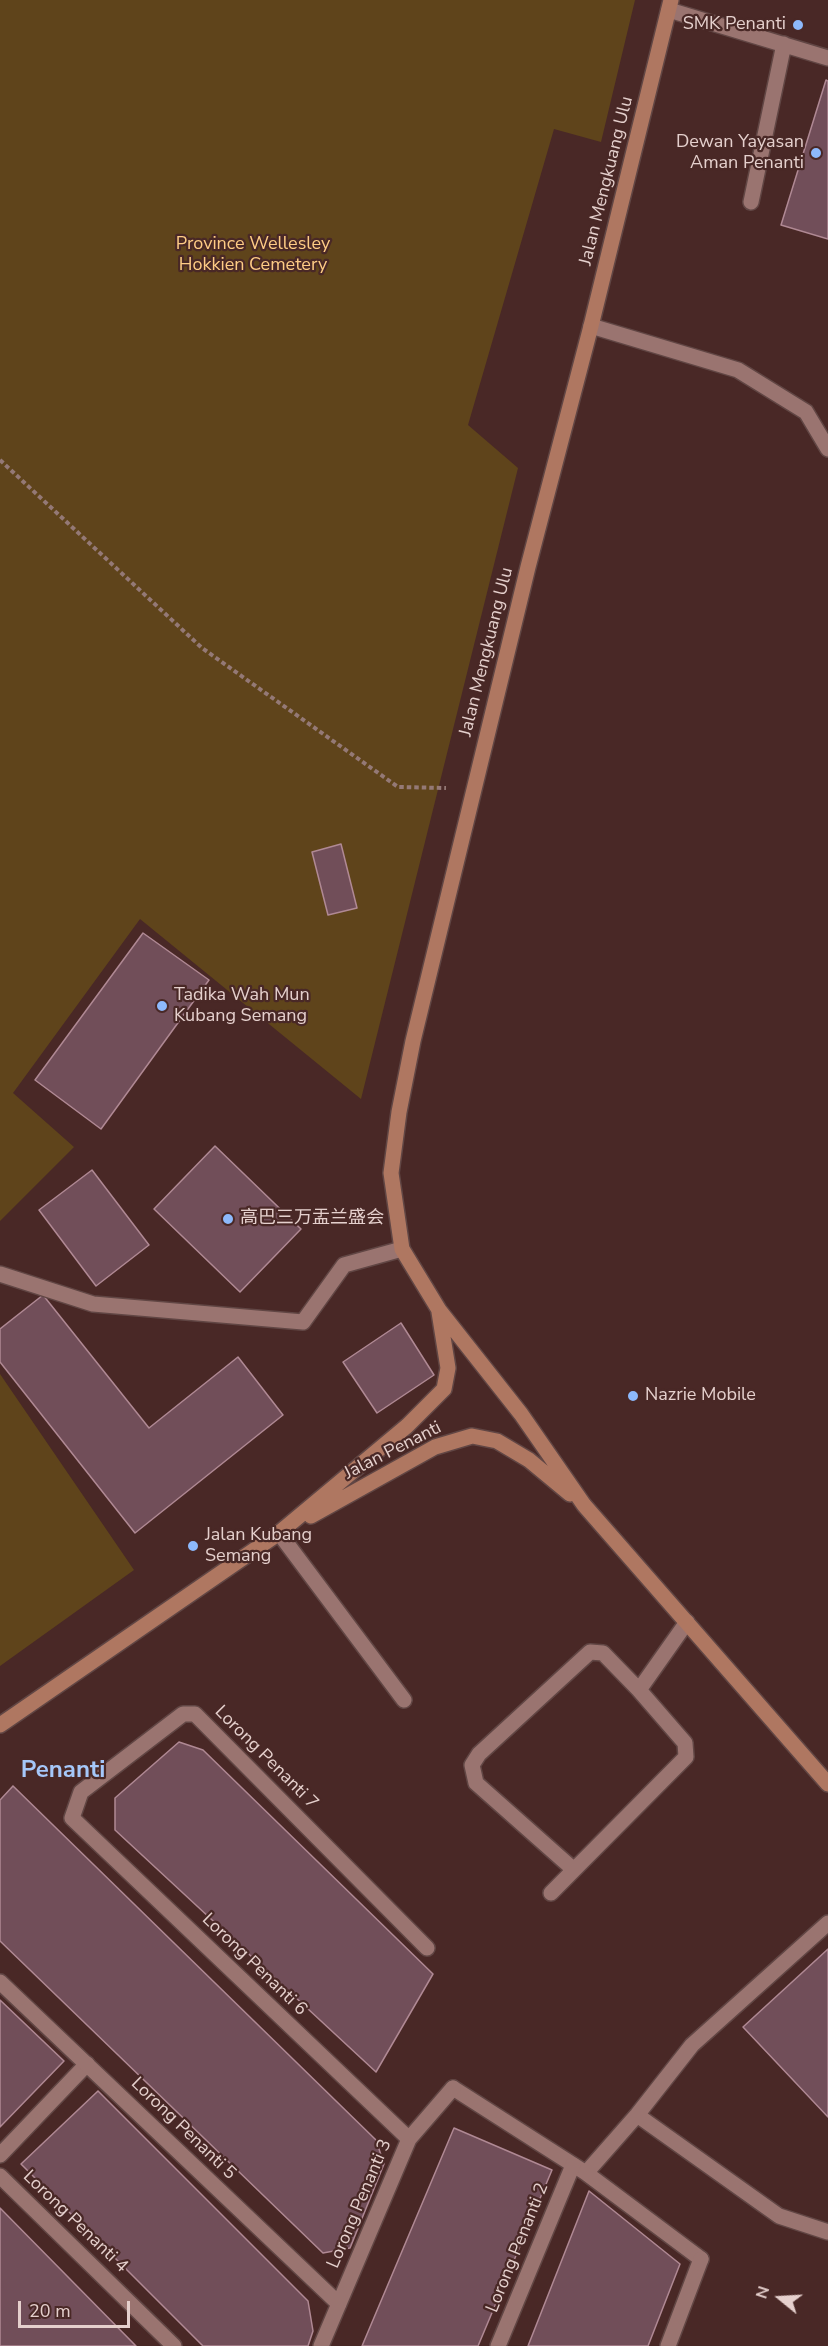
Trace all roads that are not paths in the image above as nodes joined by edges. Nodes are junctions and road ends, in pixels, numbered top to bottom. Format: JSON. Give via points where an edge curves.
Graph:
{"nodes":[{"id":1,"x":670,"y":5,"type":"edge"},
{"id":2,"x":784,"y":44,"type":"junction"},
{"id":3,"x":828,"y":58,"type":"edge"},
{"id":4,"x":751,"y":202,"type":"dead end"},
{"id":5,"x":591,"y":326,"type":"junction"},
{"id":6,"x":828,"y":449,"type":"edge"},
{"id":7,"x":402,"y":1249,"type":"junction"},
{"id":8,"x":0,"y":1274,"type":"edge"},
{"id":9,"x":439,"y":1310,"type":"junction"},
{"id":10,"x":584,"y":1505,"type":"junction"},
{"id":11,"x":279,"y":1533,"type":"junction"},
{"id":12,"x":687,"y":1622,"type":"junction"},
{"id":13,"x":639,"y":1690,"type":"junction"},
{"id":14,"x":404,"y":1700,"type":"dead end"},
{"id":15,"x":0,"y":1725,"type":"edge"},
{"id":16,"x":828,"y":1784,"type":"edge"},
{"id":17,"x":72,"y":1818,"type":"joint"},
{"id":18,"x":573,"y":1869,"type":"junction"},
{"id":19,"x":551,"y":1893,"type":"dead end"},
{"id":20,"x":828,"y":1923,"type":"edge"},
{"id":21,"x":427,"y":1948,"type":"dead end"},
{"id":22,"x":0,"y":1982,"type":"edge"},
{"id":23,"x":87,"y":2064,"type":"junction"},
{"id":24,"x":637,"y":2115,"type":"junction"},
{"id":25,"x":409,"y":2139,"type":"junction"},
{"id":26,"x":0,"y":2155,"type":"edge"},
{"id":27,"x":579,"y":2169,"type":"junction"},
{"id":28,"x":0,"y":2176,"type":"edge"},
{"id":29,"x":828,"y":2232,"type":"edge"},
{"id":30,"x":339,"y":2304,"type":"junction"},
{"id":31,"x":174,"y":2346,"type":"edge"},
{"id":32,"x":321,"y":2346,"type":"edge"},
{"id":33,"x":498,"y":2346,"type":"edge"},
{"id":34,"x":668,"y":2346,"type":"edge"}],
"edges":[{"from":1,"to":2,"type":"street"},
{"from":1,"to":5,"type":"main road","name":"Jalan Mengkuang Ulu"},
{"from":2,"to":3,"type":"street"},
{"from":2,"to":4,"type":"street"},
{"from":5,"to":6,"type":"street","via":[[738,370],[806,412]]},
{"from":5,"to":7,"type":"main road","name":"Jalan Mengkuang Ulu","via":[[413,1041],[392,1173]]},
{"from":7,"to":8,"type":"street","via":[[344,1265],[303,1322],[93,1304]]},
{"from":7,"to":9,"type":"main road","name":"Jalan Mengkuang Ulu"},
{"from":9,"to":10,"type":"main road","name":"Jalan Mengkuang Ulu","via":[[521,1414]]},
{"from":9,"to":11,"type":"main road","name":"Jalan Penanti","via":[[448,1368],[444,1389],[407,1426]]},
{"from":10,"to":11,"type":"main road","name":"Jalan Penanti","via":[[529,1460],[497,1441],[472,1436],[435,1447]]},
{"from":10,"to":12,"type":"main road"},
{"from":11,"to":14,"type":"street"},
{"from":11,"to":15,"type":"main road","name":"Jalan Penanti"},
{"from":12,"to":13,"type":"street"},
{"from":12,"to":16,"type":"main road"},
{"from":13,"to":18,"type":"street","via":[[685,1743],[686,1757]]},
{"from":13,"to":18,"type":"street","via":[[603,1653],[590,1652],[479,1754],[472,1765],[476,1783]]},
{"from":17,"to":21,"type":"street","name":"Lorong Penanti 7","via":[[81,1792],[183,1714],[195,1714]]},
{"from":17,"to":25,"type":"street","name":"Lorong Penanti 6"},
{"from":18,"to":19,"type":"street"},
{"from":20,"to":24,"type":"street","name":"Lorong Penanti 2","via":[[692,2045]]},
{"from":22,"to":23,"type":"street","name":"Lorong Penanti 5"},
{"from":23,"to":26,"type":"street"},
{"from":23,"to":30,"type":"street","name":"Lorong Penanti 5"},
{"from":24,"to":27,"type":"street","name":"Lorong Penanti 2"},
{"from":24,"to":29,"type":"street","via":[[779,2216]]},
{"from":25,"to":27,"type":"street","name":"Lorong Penanti 3","via":[[453,2088]]},
{"from":25,"to":30,"type":"street","name":"Lorong Penanti 3"},
{"from":27,"to":33,"type":"street","name":"Lorong Penanti 2"},
{"from":27,"to":34,"type":"street","via":[[701,2259]]},
{"from":28,"to":31,"type":"street","name":"Lorong Penanti 4"},
{"from":30,"to":32,"type":"street","name":"Lorong Penanti 3"}]}
